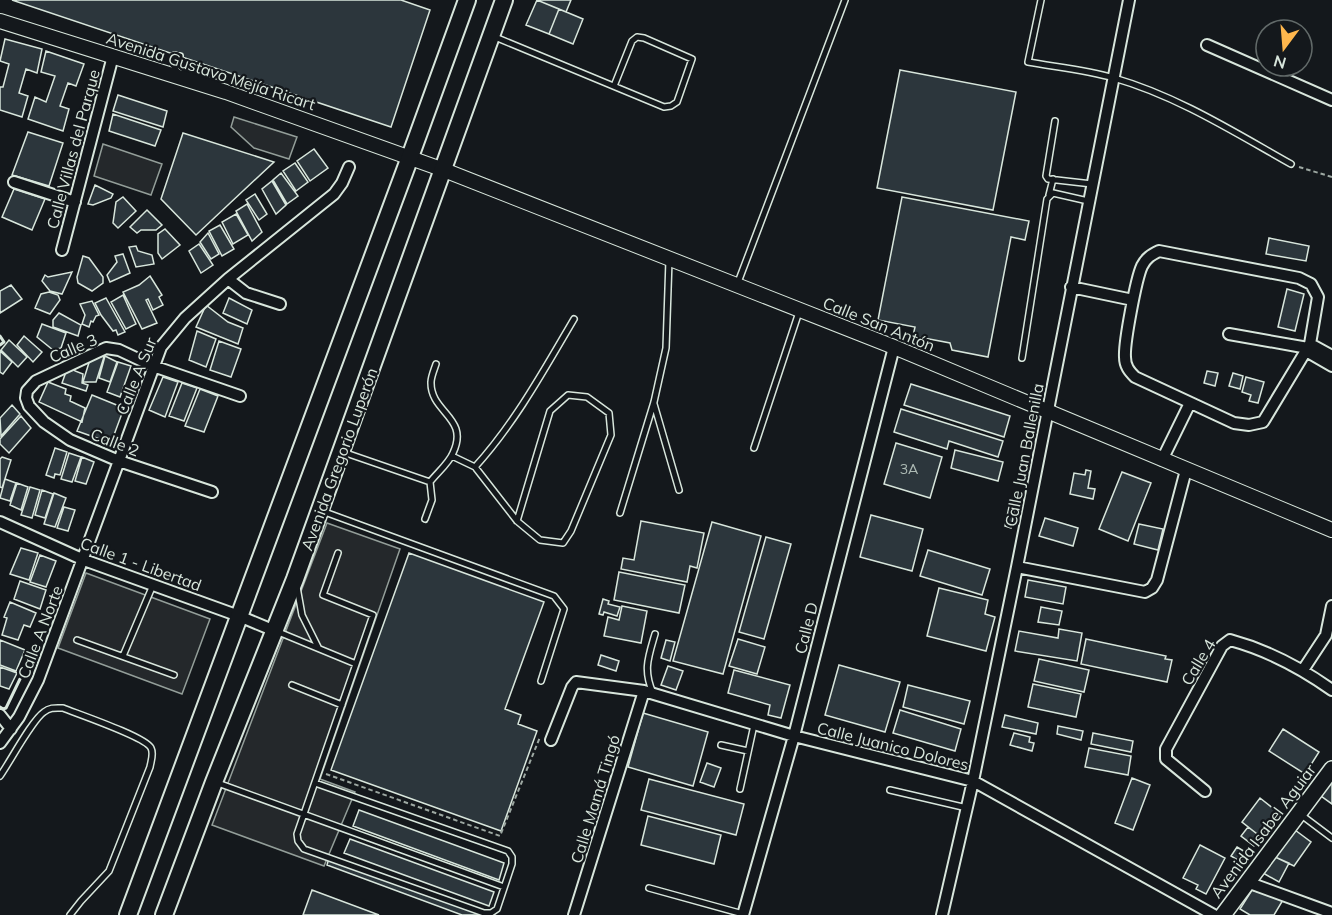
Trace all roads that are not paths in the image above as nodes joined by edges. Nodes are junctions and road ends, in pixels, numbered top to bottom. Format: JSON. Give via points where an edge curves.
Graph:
{"nodes":[{"id":1,"x":466,"y":0,"type":"edge"},
{"id":2,"x":504,"y":0,"type":"edge"},
{"id":3,"x":845,"y":0,"type":"edge"},
{"id":4,"x":1041,"y":0,"type":"edge"},
{"id":5,"x":1129,"y":0,"type":"edge"},
{"id":6,"x":0,"y":21,"type":"edge"},
{"id":7,"x":491,"y":35,"type":"junction"},
{"id":8,"x":1208,"y":45,"type":"dead end"},
{"id":9,"x":113,"y":56,"type":"junction"},
{"id":10,"x":173,"y":65,"type":"junction"},
{"id":11,"x":151,"y":68,"type":"junction"},
{"id":12,"x":1113,"y":77,"type":"junction"},
{"id":13,"x":187,"y":80,"type":"junction"},
{"id":14,"x":614,"y":86,"type":"junction"},
{"id":15,"x":226,"y":92,"type":"junction"},
{"id":16,"x":1332,"y":100,"type":"edge"},
{"id":17,"x":1055,"y":121,"type":"dead end"},
{"id":18,"x":410,"y":158,"type":"junction"},
{"id":19,"x":1291,"y":164,"type":"road end"},
{"id":20,"x":349,"y":167,"type":"dead end"},
{"id":21,"x":444,"y":170,"type":"junction"},
{"id":22,"x":1053,"y":179,"type":"junction"},
{"id":23,"x":14,"y":182,"type":"dead end"},
{"id":24,"x":1092,"y":184,"type":"junction"},
{"id":25,"x":1049,"y":195,"type":"junction"},
{"id":26,"x":1088,"y":201,"type":"junction"},
{"id":27,"x":75,"y":202,"type":"junction"},
{"id":28,"x":62,"y":250,"type":"dead end"},
{"id":29,"x":669,"y":258,"type":"junction"},
{"id":30,"x":228,"y":279,"type":"junction"},
{"id":31,"x":736,"y":285,"type":"junction"},
{"id":32,"x":1071,"y":287,"type":"junction"},
{"id":33,"x":1133,"y":300,"type":"junction"},
{"id":34,"x":280,"y":304,"type":"dead end"},
{"id":35,"x":799,"y":310,"type":"junction"},
{"id":36,"x":574,"y":319,"type":"dead end"},
{"id":37,"x":1229,"y":334,"type":"dead end"},
{"id":38,"x":894,"y":347,"type":"junction"},
{"id":39,"x":1308,"y":347,"type":"junction"},
{"id":40,"x":1332,"y":356,"type":"edge"},
{"id":41,"x":1022,"y":358,"type":"dead end"},
{"id":42,"x":436,"y":364,"type":"dead end"},
{"id":43,"x":153,"y":366,"type":"junction"},
{"id":44,"x":1332,"y":366,"type":"edge"},
{"id":45,"x":26,"y":394,"type":"joint"},
{"id":46,"x":240,"y":396,"type":"dead end"},
{"id":47,"x":654,"y":402,"type":"junction"},
{"id":48,"x":1190,"y":403,"type":"junction"},
{"id":49,"x":1048,"y":412,"type":"junction"},
{"id":50,"x":754,"y":448,"type":"dead end"},
{"id":51,"x":342,"y":452,"type":"junction"},
{"id":52,"x":452,"y":456,"type":"junction"},
{"id":53,"x":1162,"y":460,"type":"junction"},
{"id":54,"x":119,"y":461,"type":"junction"},
{"id":55,"x":475,"y":467,"type":"junction"},
{"id":56,"x":1186,"y":470,"type":"junction"},
{"id":57,"x":430,"y":482,"type":"junction"},
{"id":58,"x":679,"y":490,"type":"dead end"},
{"id":59,"x":212,"y":492,"type":"dead end"},
{"id":60,"x":321,"y":510,"type":"junction"},
{"id":61,"x":620,"y":513,"type":"dead end"},
{"id":62,"x":425,"y":519,"type":"dead end"},
{"id":63,"x":517,"y":521,"type":"junction"},
{"id":64,"x":0,"y":522,"type":"edge"},
{"id":65,"x":1332,"y":530,"type":"edge"},
{"id":66,"x":338,"y":553,"type":"dead end"},
{"id":67,"x":84,"y":560,"type":"junction"},
{"id":68,"x":1017,"y":567,"type":"junction"},
{"id":69,"x":295,"y":579,"type":"junction"},
{"id":70,"x":153,"y":585,"type":"junction"},
{"id":71,"x":1332,"y":606,"type":"edge"},
{"id":72,"x":240,"y":616,"type":"junction"},
{"id":73,"x":274,"y":631,"type":"junction"},
{"id":74,"x":655,"y":634,"type":"dead end"},
{"id":75,"x":77,"y":640,"type":"dead end"},
{"id":76,"x":318,"y":647,"type":"junction"},
{"id":77,"x":123,"y":656,"type":"junction"},
{"id":78,"x":356,"y":663,"type":"junction"},
{"id":79,"x":1303,"y":670,"type":"junction"},
{"id":80,"x":174,"y":675,"type":"dead end"},
{"id":81,"x":541,"y":681,"type":"dead end"},
{"id":82,"x":292,"y":685,"type":"dead end"},
{"id":83,"x":1332,"y":690,"type":"edge"},
{"id":84,"x":649,"y":693,"type":"junction"},
{"id":85,"x":342,"y":705,"type":"junction"},
{"id":86,"x":0,"y":715,"type":"edge"},
{"id":87,"x":754,"y":725,"type":"junction"},
{"id":88,"x":11,"y":729,"type":"junction"},
{"id":89,"x":794,"y":736,"type":"junction"},
{"id":90,"x":551,"y":740,"type":"road end"},
{"id":91,"x":0,"y":743,"type":"edge"},
{"id":92,"x":721,"y":745,"type":"dead end"},
{"id":93,"x":748,"y":751,"type":"junction"},
{"id":94,"x":1331,"y":774,"type":"edge"},
{"id":95,"x":0,"y":776,"type":"edge"},
{"id":96,"x":973,"y":781,"type":"junction"},
{"id":97,"x":214,"y":782,"type":"junction"},
{"id":98,"x":315,"y":783,"type":"junction"},
{"id":99,"x":740,"y":789,"type":"dead end"},
{"id":100,"x":890,"y":790,"type":"dead end"},
{"id":101,"x":1205,"y":791,"type":"dead end"},
{"id":102,"x":967,"y":808,"type":"junction"},
{"id":103,"x":1299,"y":813,"type":"junction"},
{"id":104,"x":304,"y":815,"type":"junction"},
{"id":105,"x":1332,"y":838,"type":"edge"},
{"id":106,"x":1247,"y":882,"type":"junction"},
{"id":107,"x":504,"y":886,"type":"junction"},
{"id":108,"x":649,"y":888,"type":"dead end"},
{"id":109,"x":1332,"y":913,"type":"edge"},
{"id":110,"x":70,"y":915,"type":"edge"},
{"id":111,"x":128,"y":915,"type":"edge"},
{"id":112,"x":164,"y":915,"type":"edge"},
{"id":113,"x":574,"y":915,"type":"edge"},
{"id":114,"x":743,"y":915,"type":"edge"},
{"id":115,"x":942,"y":915,"type":"edge"},
{"id":116,"x":1214,"y":915,"type":"edge"},
{"id":117,"x":1223,"y":915,"type":"edge"}],
"edges":[{"from":1,"to":18,"type":"main road"},
{"from":2,"to":7,"type":"main road","name":"Avenida Gregorio Luperón"},
{"from":3,"to":31,"type":"lane"},
{"from":4,"to":12,"type":"lane","via":[[1028,62]]},
{"from":5,"to":12,"type":"street","name":"Calle Juan Ballenilla"},
{"from":6,"to":9,"type":"street","name":"Avenida Gustavo Mejía Ricart"},
{"from":7,"to":14,"type":"lane"},
{"from":7,"to":21,"type":"main road","name":"Avenida Gregorio Luperón"},
{"from":8,"to":16,"type":"street"},
{"from":9,"to":11,"type":"street","name":"Avenida Gustavo Mejía Ricart"},
{"from":9,"to":27,"type":"street","name":"Calle Villas del Parque"},
{"from":10,"to":11,"type":"lane"},
{"from":10,"to":13,"type":"lane"},
{"from":10,"to":15,"type":"lane","via":[[177,55],[179,65],[186,71],[215,82]]},
{"from":11,"to":13,"type":"street","name":"Avenida Gustavo Mejía Ricart"},
{"from":12,"to":19,"type":"lane","via":[[1160,94]]},
{"from":12,"to":24,"type":"street","name":"Calle Juan Ballenilla"},
{"from":13,"to":15,"type":"street","name":"Avenida Gustavo Mejía Ricart"},
{"from":14,"to":14,"type":"lane","via":[[664,107],[671,106],[677,102],[692,59],[637,37],[630,44]]},
{"from":15,"to":18,"type":"street","name":"Avenida Gustavo Mejía Ricart"},
{"from":17,"to":22,"type":"lane","via":[[1046,176]]},
{"from":18,"to":21,"type":"street","name":"Calle San Antón"},
{"from":18,"to":72,"type":"main road"},
{"from":20,"to":30,"type":"street","name":"Calle A Sur","via":[[334,194]]},
{"from":21,"to":29,"type":"street","name":"Calle San Antón"},
{"from":21,"to":51,"type":"main road","name":"Avenida Gregorio Luperón"},
{"from":22,"to":24,"type":"lane"},
{"from":22,"to":25,"type":"lane"},
{"from":23,"to":27,"type":"street"},
{"from":24,"to":26,"type":"street","name":"Calle Juan Ballenilla"},
{"from":25,"to":26,"type":"lane"},
{"from":25,"to":41,"type":"lane"},
{"from":26,"to":32,"type":"street","name":"Calle Juan Ballenilla"},
{"from":27,"to":28,"type":"street","name":"Calle Villas del Parque"},
{"from":29,"to":31,"type":"street","name":"Calle San Antón"},
{"from":29,"to":47,"type":"lane","via":[[666,348]]},
{"from":30,"to":34,"type":"street","via":[[246,293]]},
{"from":30,"to":43,"type":"street","name":"Calle A Sur","via":[[176,327]]},
{"from":31,"to":35,"type":"street","name":"Calle San Antón"},
{"from":32,"to":33,"type":"street"},
{"from":32,"to":49,"type":"street","name":"Calle Juan Ballenilla"},
{"from":33,"to":39,"type":"street","via":[[1141,268],[1149,255],[1159,251],[1299,278],[1311,284],[1318,297]]},
{"from":33,"to":48,"type":"street","via":[[1125,357],[1127,370],[1135,378]]},
{"from":35,"to":38,"type":"street","name":"Calle San Antón"},
{"from":35,"to":50,"type":"lane"},
{"from":36,"to":55,"type":"lane","via":[[532,392]]},
{"from":37,"to":39,"type":"street"},
{"from":38,"to":49,"type":"street","name":"Calle San Antón"},
{"from":38,"to":89,"type":"street","name":"Calle D"},
{"from":39,"to":40,"type":"street"},
{"from":39,"to":44,"type":"street"},
{"from":39,"to":48,"type":"street","via":[[1263,422],[1234,423]]},
{"from":42,"to":52,"type":"lane","via":[[431,381],[434,399],[456,424],[459,440]]},
{"from":43,"to":45,"type":"street","name":"Calle 3","via":[[106,348],[36,381]]},
{"from":43,"to":46,"type":"street","name":"Calle 3"},
{"from":43,"to":54,"type":"street","name":"Calle A Sur"},
{"from":45,"to":54,"type":"street","name":"Calle 2","via":[[29,406],[57,432]]},
{"from":47,"to":58,"type":"lane"},
{"from":47,"to":61,"type":"lane"},
{"from":48,"to":53,"type":"street"},
{"from":49,"to":53,"type":"street","name":"Calle San Antón"},
{"from":49,"to":68,"type":"street","name":"Calle Juan Ballenilla"},
{"from":51,"to":57,"type":"lane"},
{"from":51,"to":60,"type":"main road","name":"Avenida Gregorio Luperón"},
{"from":52,"to":55,"type":"lane"},
{"from":52,"to":57,"type":"lane"},
{"from":53,"to":56,"type":"street","name":"Calle San Antón"},
{"from":54,"to":59,"type":"street","name":"Calle 2"},
{"from":54,"to":67,"type":"street","name":"Calle A Sur"},
{"from":55,"to":63,"type":"lane"},
{"from":56,"to":65,"type":"street","name":"Calle San Antón"},
{"from":56,"to":68,"type":"street","via":[[1152,588],[1145,592]]},
{"from":57,"to":62,"type":"lane","via":[[432,500]]},
{"from":60,"to":69,"type":"main road","name":"Avenida Gregorio Luperón"},
{"from":60,"to":81,"type":"lane","via":[[554,596],[564,609]]},
{"from":63,"to":63,"type":"lane","via":[[540,540],[563,543],[571,531],[611,435],[609,413],[587,397],[568,395],[550,411]]},
{"from":64,"to":67,"type":"street","name":"Calle 1 - Libertad"},
{"from":66,"to":78,"type":"lane","via":[[323,595],[373,615]]},
{"from":67,"to":70,"type":"street","name":"Calle 1 - Libertad"},
{"from":67,"to":88,"type":"street","name":"Calle A Norte","via":[[38,680]]},
{"from":68,"to":96,"type":"street","name":"Calle Juan Ballenilla"},
{"from":69,"to":73,"type":"main road","name":"Avenida Gregorio Luperón"},
{"from":69,"to":76,"type":"lane","via":[[302,615]]},
{"from":70,"to":72,"type":"street","name":"Calle 1 - Libertad"},
{"from":70,"to":77,"type":"lane"},
{"from":71,"to":79,"type":"street","via":[[1326,635]]},
{"from":72,"to":73,"type":"street","name":"Calle 1 - Libertad"},
{"from":72,"to":111,"type":"main road"},
{"from":73,"to":76,"type":"lane"},
{"from":73,"to":97,"type":"main road","name":"Avenida Gregorio Luperón"},
{"from":74,"to":84,"type":"lane","via":[[648,658]]},
{"from":75,"to":77,"type":"lane"},
{"from":76,"to":78,"type":"lane"},
{"from":77,"to":80,"type":"lane"},
{"from":78,"to":85,"type":"lane"},
{"from":79,"to":83,"type":"street","name":"Calle 4"},
{"from":79,"to":101,"type":"street","name":"Calle 4","via":[[1242,643],[1230,640],[1222,646],[1166,749],[1166,759]]},
{"from":82,"to":85,"type":"lane"},
{"from":84,"to":87,"type":"street","name":"Calle Juanico Dolores"},
{"from":84,"to":90,"type":"street","name":"Calle Juanico Dolores","via":[[576,682]]},
{"from":84,"to":113,"type":"street","name":"Calle Mamá Tingó"},
{"from":85,"to":98,"type":"lane"},
{"from":86,"to":88,"type":"street"},
{"from":87,"to":89,"type":"street","name":"Calle Juanico Dolores"},
{"from":87,"to":93,"type":"lane"},
{"from":88,"to":91,"type":"street","name":"Calle A Norte"},
{"from":89,"to":96,"type":"street","name":"Calle Juanico Dolores"},
{"from":89,"to":114,"type":"street","name":"Calle D"},
{"from":92,"to":93,"type":"lane"},
{"from":93,"to":99,"type":"lane"},
{"from":94,"to":103,"type":"main road","name":"Avenida Isabel Aguiar"},
{"from":95,"to":110,"type":"lane","via":[[34,723],[51,708],[63,708],[128,734],[152,749],[150,767],[109,871]]},
{"from":96,"to":102,"type":"street","name":"Calle Juan Ballenilla"},
{"from":96,"to":116,"type":"street","name":"Calle Juanico Dolores"},
{"from":97,"to":104,"type":"lane"},
{"from":97,"to":112,"type":"main road","name":"Avenida Gregorio Luperón"},
{"from":98,"to":104,"type":"lane"},
{"from":98,"to":107,"type":"lane","via":[[508,851],[513,860]]},
{"from":100,"to":102,"type":"lane"},
{"from":102,"to":115,"type":"street","name":"Calle Juan Ballenilla"},
{"from":103,"to":105,"type":"lane"},
{"from":103,"to":106,"type":"main road","name":"Avenida Isabel Aguiar"},
{"from":104,"to":107,"type":"lane"},
{"from":104,"to":107,"type":"lane","via":[[297,834],[304,849],[484,913],[496,909]]},
{"from":106,"to":109,"type":"street"},
{"from":106,"to":117,"type":"main road","name":"Avenida Isabel Aguiar"},
{"from":108,"to":114,"type":"lane"}]}
